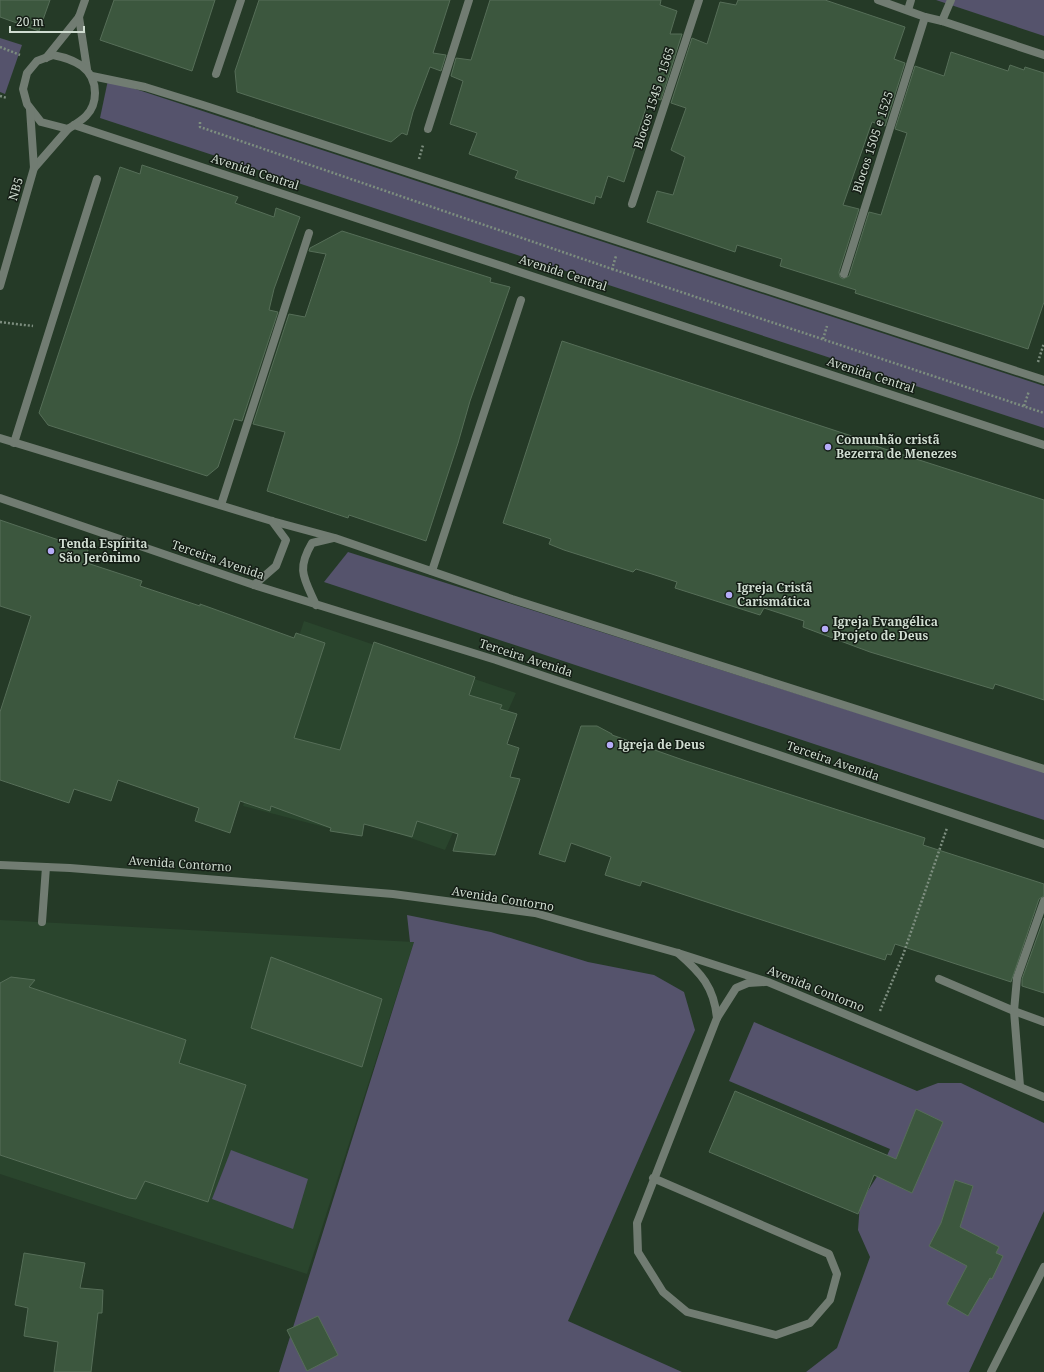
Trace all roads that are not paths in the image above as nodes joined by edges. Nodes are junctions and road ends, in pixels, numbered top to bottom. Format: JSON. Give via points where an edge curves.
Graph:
{"nodes":[{"id":1,"x":85,"y":0,"type":"edge"},
{"id":2,"x":241,"y":0,"type":"edge"},
{"id":3,"x":469,"y":0,"type":"edge"},
{"id":4,"x":698,"y":0,"type":"edge"},
{"id":5,"x":878,"y":0,"type":"edge"},
{"id":6,"x":911,"y":0,"type":"edge"},
{"id":7,"x":951,"y":0,"type":"edge"},
{"id":8,"x":908,"y":10,"type":"junction"},
{"id":9,"x":79,"y":17,"type":"junction"},
{"id":10,"x":926,"y":17,"type":"junction"},
{"id":11,"x":942,"y":21,"type":"junction"},
{"id":12,"x":1044,"y":55,"type":"edge"},
{"id":13,"x":46,"y":58,"type":"junction"},
{"id":14,"x":89,"y":73,"type":"junction"},
{"id":15,"x":216,"y":74,"type":"dead end"},
{"id":16,"x":30,"y":109,"type":"junction"},
{"id":17,"x":71,"y":127,"type":"junction"},
{"id":18,"x":428,"y":129,"type":"road end"},
{"id":19,"x":34,"y":168,"type":"junction"},
{"id":20,"x":97,"y":179,"type":"dead end"},
{"id":21,"x":632,"y":204,"type":"dead end"},
{"id":22,"x":309,"y":233,"type":"dead end"},
{"id":23,"x":2,"y":273,"type":"edge"},
{"id":24,"x":844,"y":274,"type":"dead end"},
{"id":25,"x":0,"y":286,"type":"edge"},
{"id":26,"x":521,"y":300,"type":"dead end"},
{"id":27,"x":1044,"y":380,"type":"edge"},
{"id":28,"x":0,"y":438,"type":"edge"},
{"id":29,"x":14,"y":443,"type":"junction"},
{"id":30,"x":1044,"y":445,"type":"edge"},
{"id":31,"x":0,"y":498,"type":"edge"},
{"id":32,"x":221,"y":505,"type":"junction"},
{"id":33,"x":272,"y":521,"type":"junction"},
{"id":34,"x":335,"y":538,"type":"junction"},
{"id":35,"x":432,"y":571,"type":"junction"},
{"id":36,"x":254,"y":585,"type":"junction"},
{"id":37,"x":316,"y":605,"type":"junction"},
{"id":38,"x":1044,"y":769,"type":"edge"},
{"id":39,"x":1044,"y":844,"type":"edge"},
{"id":40,"x":0,"y":865,"type":"edge"},
{"id":41,"x":46,"y":867,"type":"junction"},
{"id":42,"x":1044,"y":901,"type":"edge"},
{"id":43,"x":42,"y":922,"type":"dead end"},
{"id":44,"x":678,"y":953,"type":"junction"},
{"id":45,"x":939,"y":979,"type":"dead end"},
{"id":46,"x":768,"y":982,"type":"junction"},
{"id":47,"x":1014,"y":1011,"type":"junction"},
{"id":48,"x":717,"y":1018,"type":"junction"},
{"id":49,"x":1044,"y":1022,"type":"edge"},
{"id":50,"x":1020,"y":1086,"type":"junction"},
{"id":51,"x":1044,"y":1097,"type":"edge"},
{"id":52,"x":653,"y":1178,"type":"junction"},
{"id":53,"x":1044,"y":1267,"type":"edge"},
{"id":54,"x":991,"y":1372,"type":"edge"}],
"edges":[{"from":1,"to":9,"type":"street"},
{"from":2,"to":15,"type":"street"},
{"from":3,"to":18,"type":"street"},
{"from":4,"to":21,"type":"street","name":"Blocos 1545 e 1565"},
{"from":5,"to":8,"type":"street"},
{"from":6,"to":8,"type":"street"},
{"from":7,"to":11,"type":"street"},
{"from":8,"to":10,"type":"street"},
{"from":9,"to":13,"type":"street"},
{"from":9,"to":14,"type":"street"},
{"from":10,"to":11,"type":"street"},
{"from":10,"to":24,"type":"street","name":"Blocos 1505 e 1525"},
{"from":11,"to":12,"type":"street"},
{"from":13,"to":14,"type":"street","via":[[53,55],[70,58]]},
{"from":13,"to":16,"type":"street","via":[[37,61],[27,73],[23,89]]},
{"from":14,"to":17,"type":"street","via":[[95,84],[95,101],[87,116]]},
{"from":14,"to":27,"type":"street","via":[[203,105]]},
{"from":16,"to":17,"type":"street","via":[[41,122]]},
{"from":16,"to":19,"type":"street","name":"NB5"},
{"from":17,"to":19,"type":"street","name":"NB5"},
{"from":17,"to":30,"type":"street","name":"Avenida Central"},
{"from":19,"to":23,"type":"street","name":"NB5"},
{"from":20,"to":29,"type":"street"},
{"from":22,"to":32,"type":"street"},
{"from":23,"to":25,"type":"street","name":"NB5"},
{"from":26,"to":35,"type":"street"},
{"from":28,"to":29,"type":"street"},
{"from":29,"to":32,"type":"street"},
{"from":31,"to":36,"type":"street","name":"Terceira Avenida"},
{"from":32,"to":33,"type":"street"},
{"from":33,"to":34,"type":"street"},
{"from":33,"to":36,"type":"street","via":[[286,540],[276,566]]},
{"from":34,"to":35,"type":"street"},
{"from":34,"to":37,"type":"street","via":[[312,542],[303,558],[302,575]]},
{"from":35,"to":38,"type":"street","via":[[520,602]]},
{"from":36,"to":37,"type":"street","name":"Terceira Avenida"},
{"from":37,"to":39,"type":"street","name":"Terceira Avenida","via":[[496,660]]},
{"from":40,"to":41,"type":"street","name":"Avenida Contorno"},
{"from":41,"to":43,"type":"street"},
{"from":41,"to":44,"type":"street","name":"Avenida Contorno","via":[[393,894],[535,913]]},
{"from":42,"to":47,"type":"street","via":[[1017,978]]},
{"from":44,"to":46,"type":"street","name":"Avenida Contorno"},
{"from":44,"to":48,"type":"street","via":[[700,973],[716,1003]]},
{"from":45,"to":47,"type":"street"},
{"from":46,"to":48,"type":"street","via":[[748,982],[736,988]]},
{"from":46,"to":50,"type":"street","name":"Avenida Contorno"},
{"from":47,"to":49,"type":"street"},
{"from":47,"to":50,"type":"street"},
{"from":48,"to":52,"type":"street"},
{"from":50,"to":51,"type":"street","name":"Avenida Contorno"},
{"from":52,"to":52,"type":"street","via":[[637,1223],[638,1252],[663,1292],[687,1312],[776,1335],[810,1323],[830,1300],[836,1274],[829,1254]]},
{"from":53,"to":54,"type":"street"}]}
